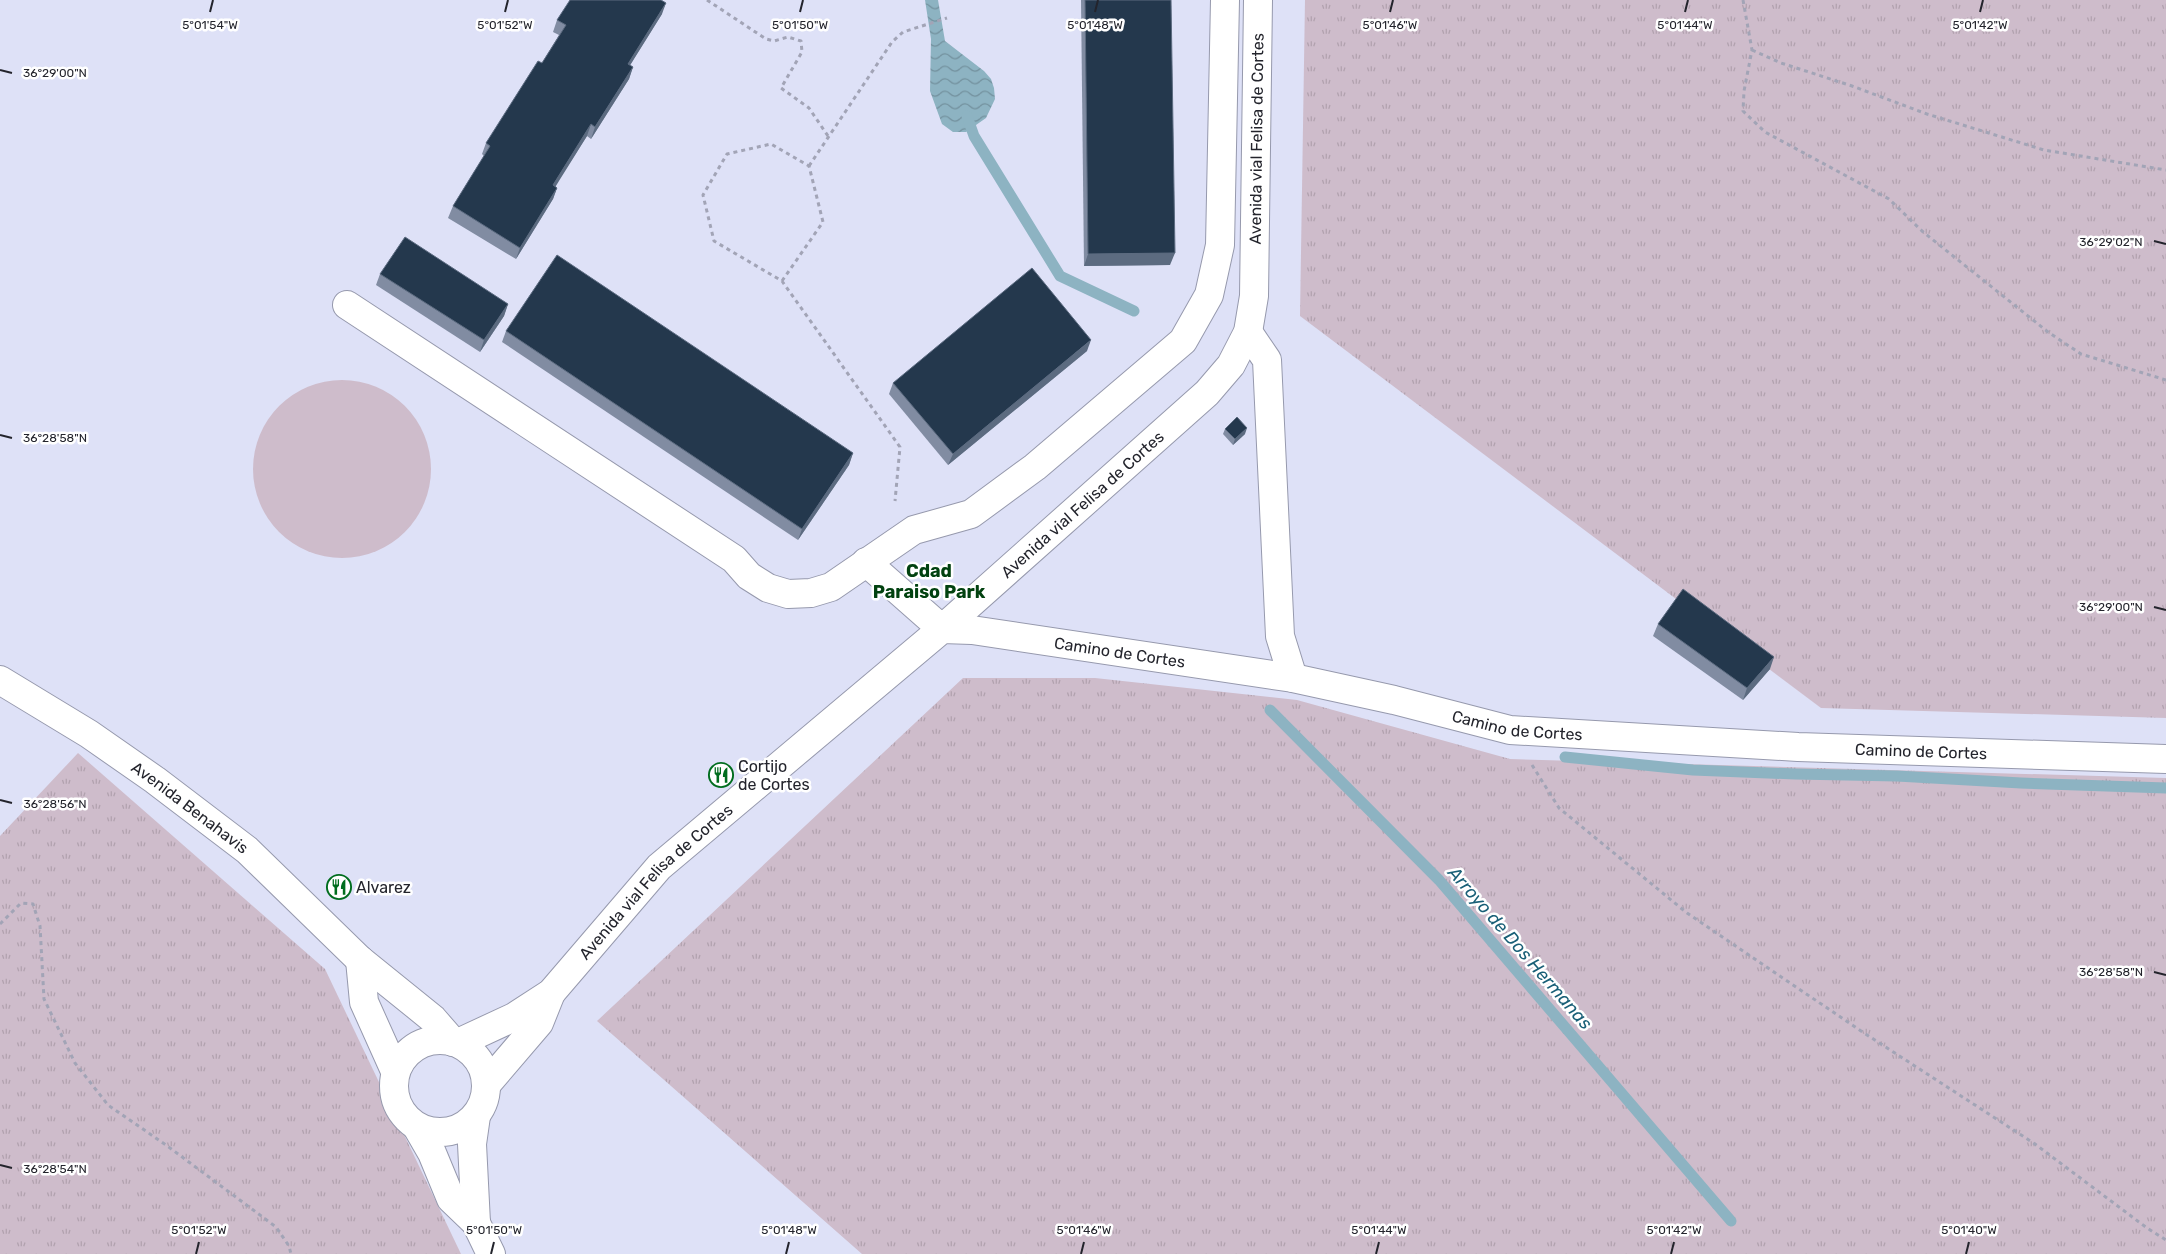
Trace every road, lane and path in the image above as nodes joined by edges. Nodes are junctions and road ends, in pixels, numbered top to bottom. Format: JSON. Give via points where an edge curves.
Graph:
{"nodes":[{"id":1,"x":707,"y":0,"type":"edge"},
{"id":2,"x":1225,"y":0,"type":"edge"},
{"id":3,"x":1258,"y":0,"type":"edge"},
{"id":4,"x":1743,"y":0,"type":"edge"},
{"id":5,"x":947,"y":18,"type":"dead end"},
{"id":6,"x":1752,"y":50,"type":"junction"},
{"id":7,"x":828,"y":136,"type":"junction"},
{"id":8,"x":809,"y":166,"type":"junction"},
{"id":9,"x":2166,"y":170,"type":"edge"},
{"id":10,"x":782,"y":281,"type":"junction"},
{"id":11,"x":347,"y":305,"type":"dead end"},
{"id":12,"x":1248,"y":332,"type":"junction"},
{"id":13,"x":2166,"y":380,"type":"edge"},
{"id":14,"x":890,"y":546,"type":"junction"},
{"id":15,"x":866,"y":562,"type":"junction"},
{"id":16,"x":942,"y":630,"type":"junction"},
{"id":17,"x":1293,"y":678,"type":"junction"},
{"id":18,"x":0,"y":680,"type":"edge"},
{"id":19,"x":1510,"y":730,"type":"junction"},
{"id":20,"x":2166,"y":759,"type":"edge"},
{"id":21,"x":0,"y":924,"type":"edge"},
{"id":22,"x":360,"y":960,"type":"junction"},
{"id":23,"x":551,"y":994,"type":"junction"},
{"id":24,"x":456,"y":1042,"type":"junction"},
{"id":25,"x":395,"y":1071,"type":"junction"},
{"id":26,"x":486,"y":1085,"type":"junction"},
{"id":27,"x":476,"y":1116,"type":"junction"},
{"id":28,"x":417,"y":1127,"type":"junction"},
{"id":29,"x":476,"y":1223,"type":"junction"},
{"id":30,"x":2166,"y":1240,"type":"edge"},
{"id":31,"x":291,"y":1254,"type":"edge"},
{"id":32,"x":491,"y":1254,"type":"edge"}],
"edges":[{"from":1,"to":7,"type":"path","via":[[766,39],[788,37],[801,41],[802,52],[781,88],[809,108]]},
{"from":2,"to":14,"type":"street","via":[[1220,245],[1209,295],[1183,341],[1035,467],[971,514],[914,530]]},
{"from":3,"to":12,"type":"street","name":"Avenida vial Felisa de Cortes","via":[[1254,296]]},
{"from":4,"to":6,"type":"path"},
{"from":5,"to":7,"type":"path","via":[[902,32]]},
{"from":6,"to":9,"type":"path","via":[[1927,114],[2044,150]]},
{"from":6,"to":13,"type":"path","via":[[1743,111],[1765,132],[1889,199],[1922,231],[2048,332],[2081,354]]},
{"from":7,"to":8,"type":"path"},
{"from":8,"to":10,"type":"path","via":[[823,222]]},
{"from":8,"to":10,"type":"path","via":[[771,144],[727,154],[702,195],[714,241]]},
{"from":10,"to":14,"type":"path","via":[[900,447]]},
{"from":11,"to":15,"type":"street","via":[[734,559],[749,576],[768,588],[788,594],[811,594],[831,588]]},
{"from":12,"to":16,"type":"street","name":"Avenida vial Felisa de Cortes","via":[[1232,365],[1208,393]]},
{"from":12,"to":17,"type":"street","via":[[1267,360],[1280,636]]},
{"from":14,"to":15,"type":"street"},
{"from":15,"to":16,"type":"street"},
{"from":16,"to":17,"type":"street","name":"Camino de Cortes","via":[[972,630]]},
{"from":16,"to":23,"type":"street","name":"Avenida vial Felisa de Cortes","via":[[659,867]]},
{"from":17,"to":19,"type":"street","name":"Camino de Cortes"},
{"from":18,"to":22,"type":"street","name":"Avenida Benahavis","via":[[89,734],[247,850]]},
{"from":19,"to":20,"type":"street","name":"Camino de Cortes","via":[[1798,748]]},
{"from":19,"to":30,"type":"path","via":[[1560,808],[1680,907],[1861,1031],[2036,1144]]},
{"from":21,"to":31,"type":"path","via":[[21,904],[33,904],[40,926],[44,999],[74,1064],[108,1105],[276,1227]]},
{"from":22,"to":24,"type":"street","name":"Avenida Benahavis","via":[[433,1019]]},
{"from":22,"to":25,"type":"street","via":[[364,1002]]},
{"from":23,"to":24,"type":"street","name":"Avenida vial Felisa de Cortes","via":[[514,1017]]},
{"from":23,"to":26,"type":"street","name":"Avenida vial Felisa de Cortes","via":[[539,1023]]},
{"from":24,"to":25,"type":"street","via":[[441,1039],[416,1046],[403,1056]]},
{"from":24,"to":26,"type":"street","via":[[475,1056],[484,1069]]},
{"from":25,"to":28,"type":"street","via":[[396,1103],[404,1117]]},
{"from":26,"to":27,"type":"street","via":[[484,1101]]},
{"from":27,"to":28,"type":"street","via":[[449,1132],[432,1132]]},
{"from":27,"to":29,"type":"street","via":[[472,1144]]},
{"from":28,"to":29,"type":"street","via":[[432,1153],[450,1199]]},
{"from":29,"to":32,"type":"street"}]}
